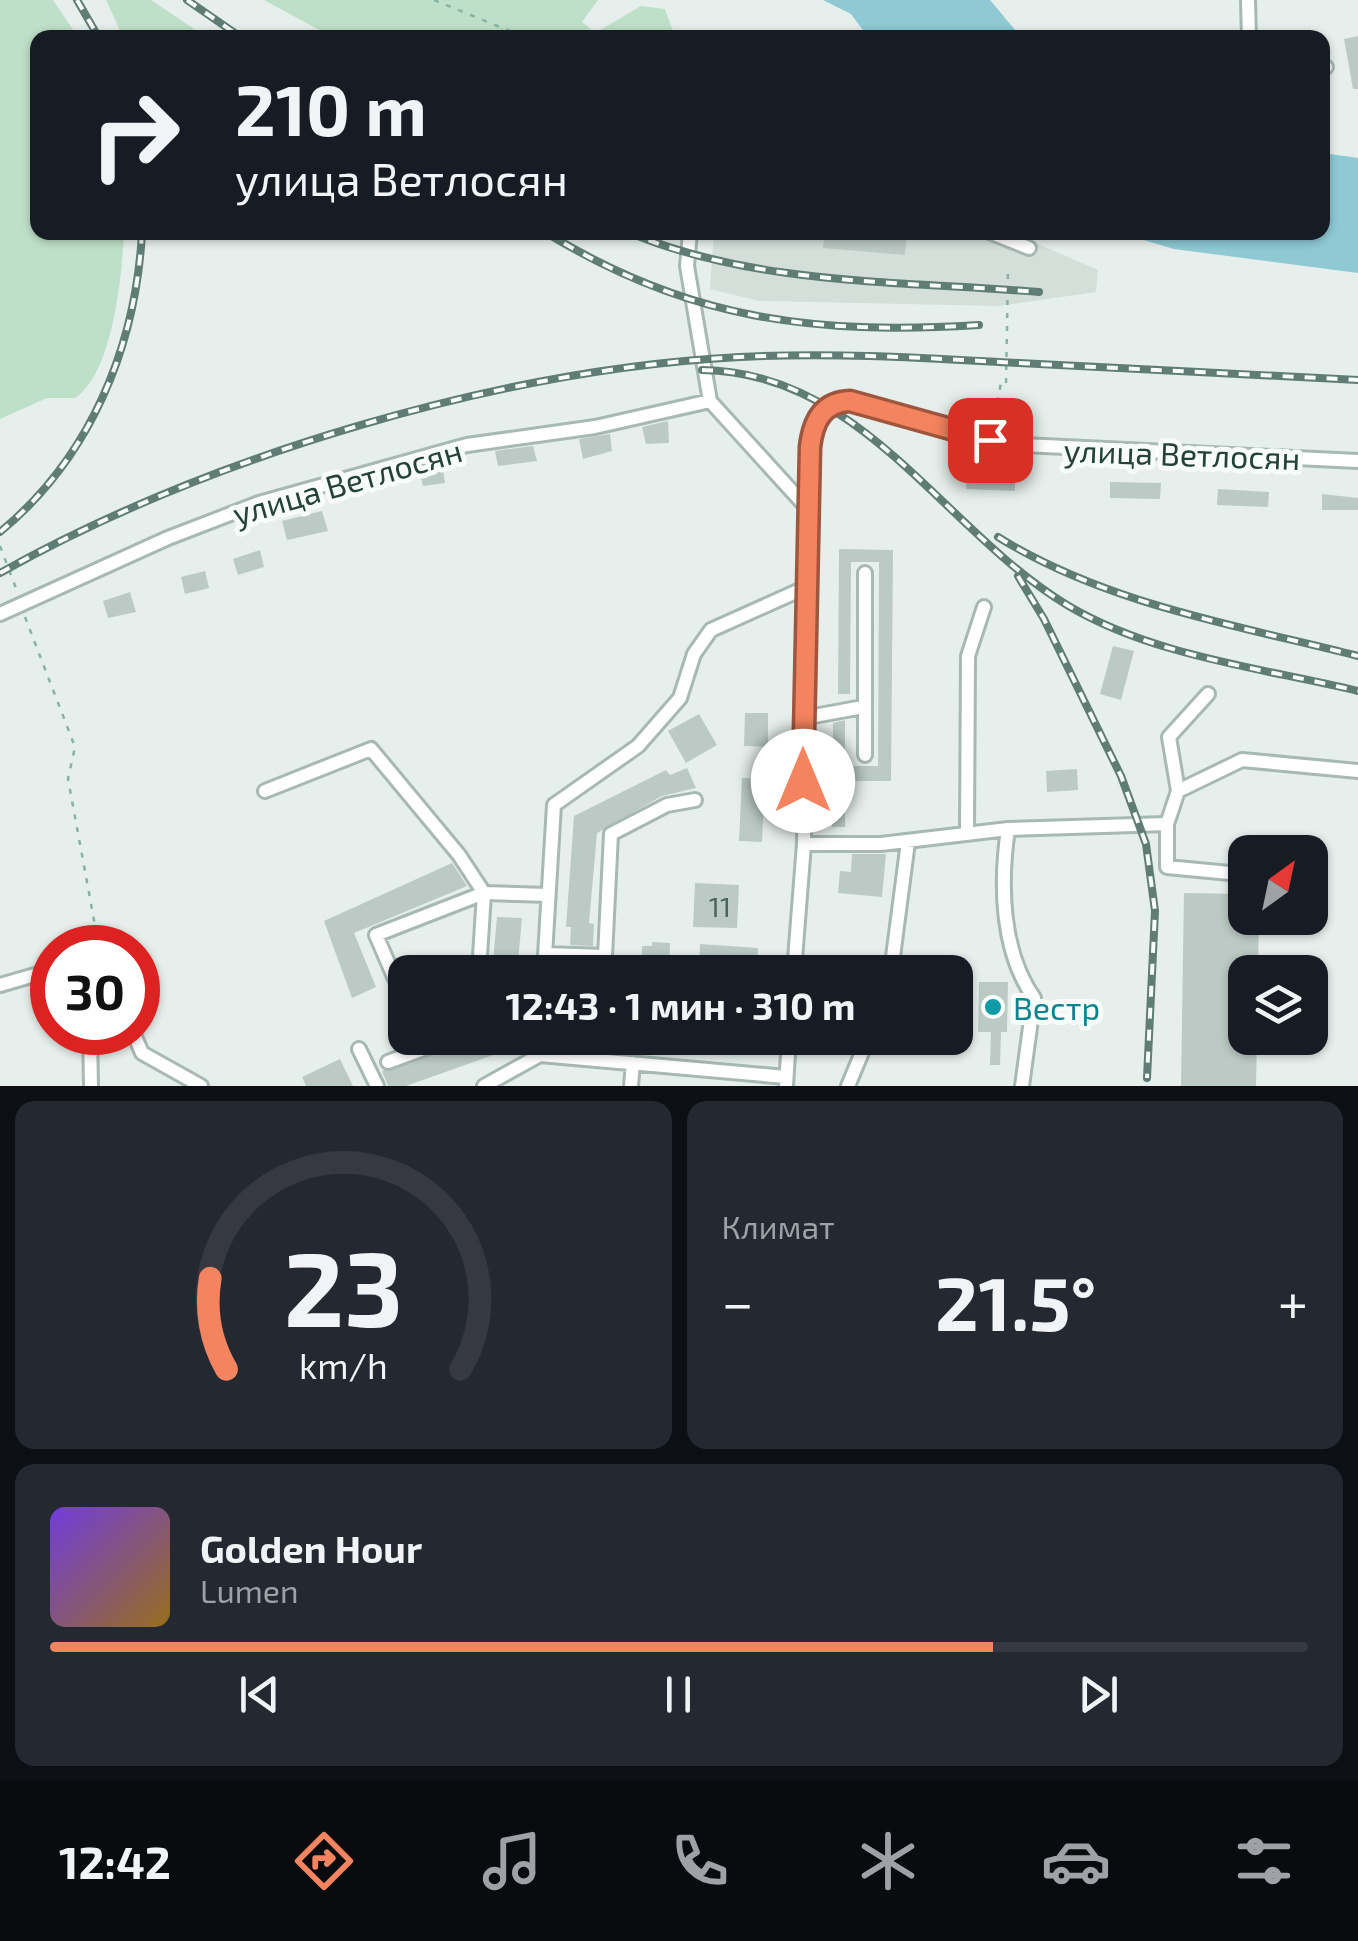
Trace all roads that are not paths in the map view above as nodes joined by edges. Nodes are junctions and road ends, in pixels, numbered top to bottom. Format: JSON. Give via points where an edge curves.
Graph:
{"nodes":[{"id":1,"x":1248,"y":0,"type":"edge"},
{"id":2,"x":1248,"y":30,"type":"edge"},
{"id":3,"x":689,"y":240,"type":"edge"},
{"id":4,"x":1010,"y":240,"type":"edge"},
{"id":5,"x":1029,"y":248,"type":"dead end"},
{"id":6,"x":710,"y":401,"type":"junction"},
{"id":7,"x":1358,"y":461,"type":"edge"},
{"id":8,"x":809,"y":510,"type":"junction"},
{"id":9,"x":866,"y":573,"type":"dead end"},
{"id":10,"x":809,"y":586,"type":"junction"},
{"id":11,"x":984,"y":608,"type":"dead end"},
{"id":12,"x":0,"y":614,"type":"edge"},
{"id":13,"x":1208,"y":694,"type":"dead end"},
{"id":14,"x":863,"y":707,"type":"junction"},
{"id":15,"x":803,"y":718,"type":"junction"},
{"id":16,"x":865,"y":756,"type":"dead end"},
{"id":17,"x":1358,"y":771,"type":"edge"},
{"id":18,"x":265,"y":791,"type":"dead end"},
{"id":19,"x":1178,"y":791,"type":"junction"},
{"id":20,"x":695,"y":800,"type":"dead end"},
{"id":21,"x":1168,"y":824,"type":"junction"},
{"id":22,"x":1008,"y":829,"type":"junction"},
{"id":23,"x":968,"y":832,"type":"junction"},
{"id":24,"x":908,"y":842,"type":"junction"},
{"id":25,"x":804,"y":844,"type":"junction"},
{"id":26,"x":1228,"y":873,"type":"edge"},
{"id":27,"x":484,"y":894,"type":"junction"},
{"id":28,"x":547,"y":895,"type":"junction"},
{"id":29,"x":545,"y":954,"type":"joint"},
{"id":30,"x":480,"y":955,"type":"edge"},
{"id":31,"x":795,"y":955,"type":"edge"},
{"id":32,"x":893,"y":955,"type":"edge"},
{"id":33,"x":388,"y":963,"type":"edge"},
{"id":34,"x":30,"y":976,"type":"edge"},
{"id":35,"x":0,"y":985,"type":"edge"},
{"id":36,"x":359,"y":1049,"type":"dead end"},
{"id":37,"x":90,"y":1055,"type":"edge"},
{"id":38,"x":146,"y":1055,"type":"edge"},
{"id":39,"x":407,"y":1055,"type":"edge"},
{"id":40,"x":540,"y":1055,"type":"joint"},
{"id":41,"x":788,"y":1055,"type":"edge"},
{"id":42,"x":861,"y":1055,"type":"edge"},
{"id":43,"x":388,"y":1062,"type":"dead end"},
{"id":44,"x":632,"y":1063,"type":"junction"},
{"id":45,"x":786,"y":1081,"type":"edge"},
{"id":46,"x":91,"y":1086,"type":"edge"},
{"id":47,"x":201,"y":1086,"type":"edge"},
{"id":48,"x":377,"y":1086,"type":"edge"},
{"id":49,"x":484,"y":1086,"type":"edge"},
{"id":50,"x":631,"y":1086,"type":"edge"},
{"id":51,"x":848,"y":1086,"type":"edge"},
{"id":52,"x":1022,"y":1086,"type":"edge"}],
"edges":[{"from":1,"to":2,"type":"street"},
{"from":3,"to":6,"type":"street","via":[[687,266]]},
{"from":4,"to":5,"type":"street"},
{"from":6,"to":8,"type":"street"},
{"from":6,"to":12,"type":"street","name":"улица Ветлосян","via":[[595,427],[466,445],[259,503]]},
{"from":7,"to":8,"type":"street","name":"улица Ветлосян","via":[[1044,447],[990,440],[858,402],[833,404],[818,417],[811,438]]},
{"from":8,"to":10,"type":"street"},
{"from":9,"to":14,"type":"street"},
{"from":10,"to":15,"type":"street"},
{"from":10,"to":28,"type":"street","via":[[711,630],[694,654],[680,698],[638,746],[554,804]]},
{"from":11,"to":23,"type":"street","via":[[968,656]]},
{"from":13,"to":19,"type":"street","via":[[1169,736]]},
{"from":14,"to":15,"type":"street"},
{"from":14,"to":16,"type":"street"},
{"from":15,"to":25,"type":"street"},
{"from":17,"to":19,"type":"street","via":[[1242,760]]},
{"from":18,"to":27,"type":"street","via":[[371,749]]},
{"from":19,"to":21,"type":"street"},
{"from":20,"to":29,"type":"street","via":[[667,805],[611,834],[605,956]]},
{"from":21,"to":22,"type":"street"},
{"from":21,"to":26,"type":"street","via":[[1168,867]]},
{"from":22,"to":23,"type":"street"},
{"from":22,"to":52,"type":"street","via":[[1004,903],[1019,977],[1034,998]]},
{"from":23,"to":24,"type":"street"},
{"from":24,"to":25,"type":"street"},
{"from":24,"to":32,"type":"street"},
{"from":25,"to":31,"type":"street"},
{"from":27,"to":28,"type":"street"},
{"from":27,"to":30,"type":"street"},
{"from":27,"to":33,"type":"street","via":[[376,935]]},
{"from":28,"to":29,"type":"street"},
{"from":34,"to":35,"type":"street"},
{"from":36,"to":48,"type":"street"},
{"from":37,"to":46,"type":"street"},
{"from":38,"to":47,"type":"street"},
{"from":39,"to":43,"type":"street"},
{"from":40,"to":44,"type":"street"},
{"from":40,"to":49,"type":"street"},
{"from":41,"to":45,"type":"street"},
{"from":42,"to":51,"type":"street"},
{"from":44,"to":45,"type":"street"},
{"from":44,"to":50,"type":"street"}]}
